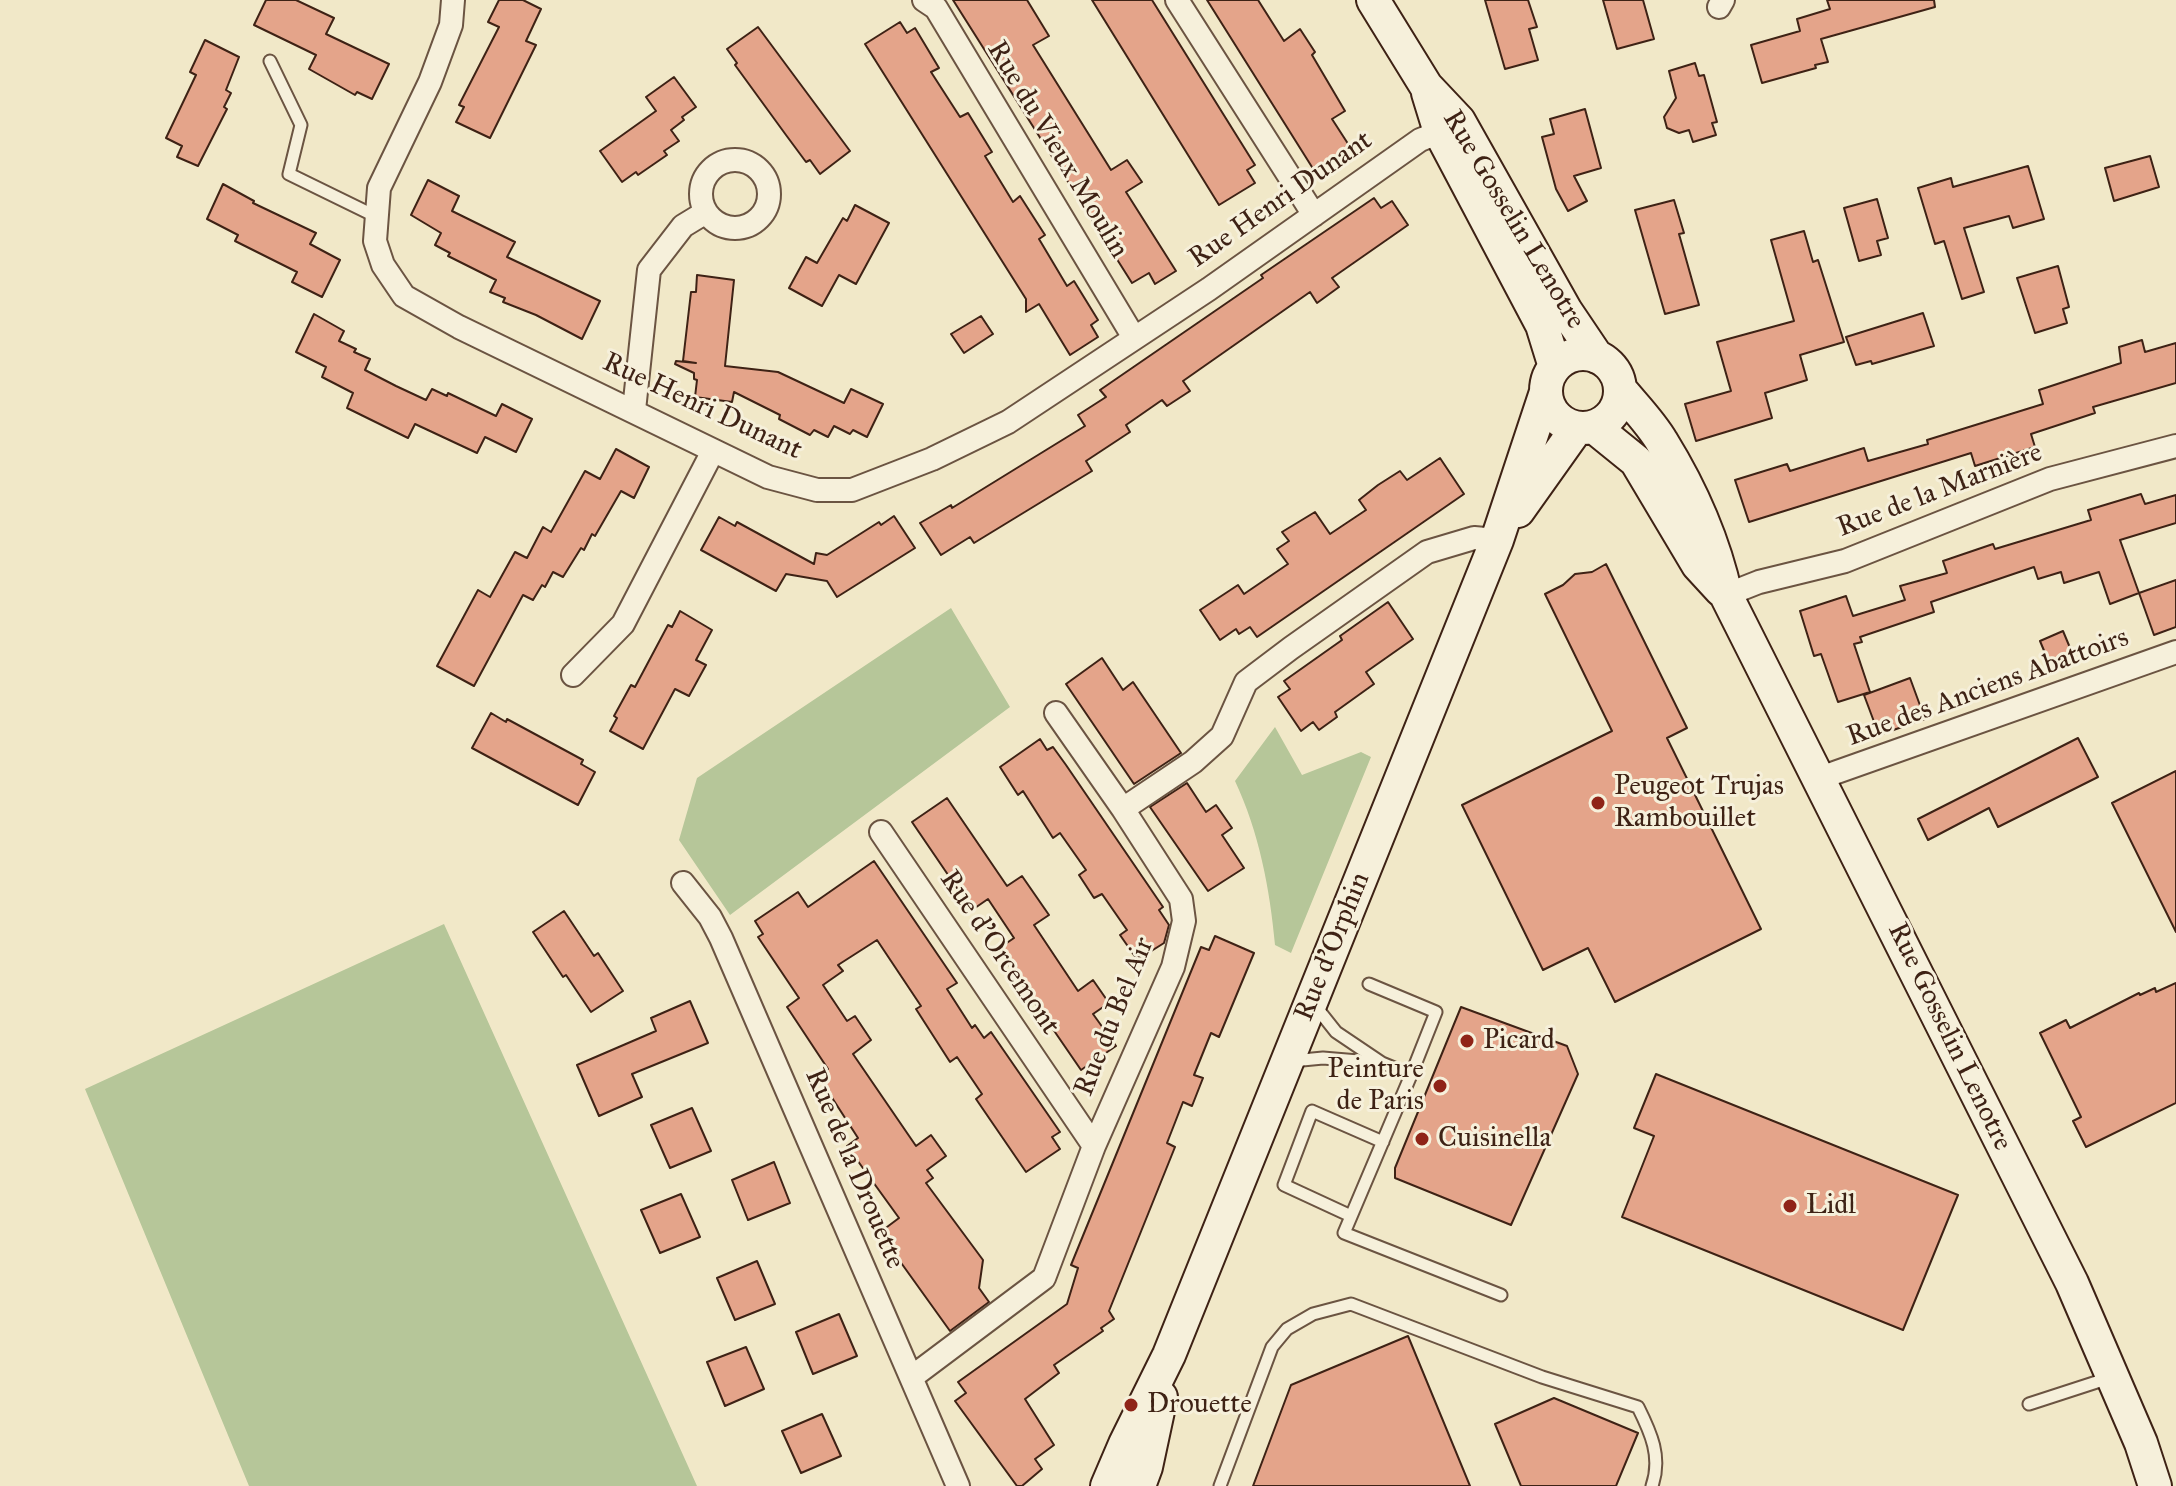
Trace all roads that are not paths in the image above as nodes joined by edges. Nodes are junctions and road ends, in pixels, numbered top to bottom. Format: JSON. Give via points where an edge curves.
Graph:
{"nodes":[{"id":1,"x":453,"y":0,"type":"edge"},
{"id":2,"x":924,"y":0,"type":"edge"},
{"id":3,"x":1177,"y":0,"type":"edge"},
{"id":4,"x":1373,"y":0,"type":"edge"},
{"id":5,"x":270,"y":61,"type":"dead end"},
{"id":6,"x":1426,"y":86,"type":"junction"},
{"id":7,"x":1440,"y":132,"type":"junction"},
{"id":8,"x":1487,"y":167,"type":"junction"},
{"id":9,"x":706,"y":212,"type":"dead end"},
{"id":10,"x":1314,"y":215,"type":"junction"},
{"id":11,"x":375,"y":216,"type":"junction"},
{"id":12,"x":1133,"y":336,"type":"junction"},
{"id":13,"x":1597,"y":357,"type":"junction"},
{"id":14,"x":1550,"y":380,"type":"junction"},
{"id":15,"x":1620,"y":389,"type":"junction"},
{"id":16,"x":634,"y":410,"type":"junction"},
{"id":17,"x":1586,"y":428,"type":"junction"},
{"id":18,"x":2176,"y":446,"type":"edge"},
{"id":19,"x":713,"y":451,"type":"junction"},
{"id":20,"x":1497,"y":540,"type":"junction"},
{"id":21,"x":1726,"y":595,"type":"junction"},
{"id":22,"x":2176,"y":652,"type":"edge"},
{"id":23,"x":573,"y":675,"type":"dead end"},
{"id":24,"x":1056,"y":713,"type":"dead end"},
{"id":25,"x":1820,"y":778,"type":"junction"},
{"id":26,"x":1123,"y":809,"type":"junction"},
{"id":27,"x":881,"y":832,"type":"dead end"},
{"id":28,"x":683,"y":883,"type":"dead end"},
{"id":29,"x":1369,"y":984,"type":"dead end"},
{"id":30,"x":1310,"y":1001,"type":"junction"},
{"id":31,"x":1287,"y":1061,"type":"junction"},
{"id":32,"x":1382,"y":1063,"type":"junction"},
{"id":33,"x":1411,"y":1075,"type":"junction"},
{"id":34,"x":1383,"y":1142,"type":"junction"},
{"id":35,"x":1094,"y":1146,"type":"junction"},
{"id":36,"x":1351,"y":1216,"type":"junction"},
{"id":37,"x":1501,"y":1295,"type":"dead end"},
{"id":38,"x":1169,"y":1355,"type":"junction"},
{"id":39,"x":912,"y":1377,"type":"junction"},
{"id":40,"x":2113,"y":1377,"type":"junction"},
{"id":41,"x":2029,"y":1404,"type":"dead end"},
{"id":42,"x":958,"y":1486,"type":"edge"},
{"id":43,"x":1107,"y":1486,"type":"edge"},
{"id":44,"x":1139,"y":1486,"type":"edge"},
{"id":45,"x":1220,"y":1486,"type":"edge"},
{"id":46,"x":1652,"y":1486,"type":"edge"},
{"id":47,"x":2155,"y":1486,"type":"edge"}],
"edges":[{"from":1,"to":11,"type":"street","name":"Rue Henri Dunant","via":[[451,25],[379,188]]},
{"from":2,"to":12,"type":"street","name":"Rue du Vieux Moulin","via":[[936,8]]},
{"from":3,"to":10,"type":"street"},
{"from":4,"to":6,"type":"main road","name":"Rue Gosselin Lenotre"},
{"from":5,"to":11,"type":"lane","via":[[301,125],[289,174]]},
{"from":6,"to":7,"type":"main road","name":"Rue Gosselin Lenotre"},
{"from":6,"to":8,"type":"main road","name":"Rue Gosselin Lenotre","via":[[1459,121]]},
{"from":7,"to":8,"type":"street"},
{"from":7,"to":10,"type":"street","name":"Rue Henri Dunant","via":[[1420,140]]},
{"from":7,"to":14,"type":"main road","name":"Rue Gosselin Lenotre","via":[[1542,325]]},
{"from":8,"to":13,"type":"main road","name":"Rue Gosselin Lenotre"},
{"from":9,"to":16,"type":"street","via":[[683,226],[649,270]]},
{"from":10,"to":12,"type":"street","name":"Rue Henri Dunant"},
{"from":11,"to":16,"type":"street","name":"Rue Henri Dunant","via":[[375,241],[383,265],[404,296]]},
{"from":12,"to":19,"type":"street","name":"Rue Henri Dunant","via":[[1008,422],[852,490],[817,490],[768,477]]},
{"from":13,"to":14,"type":"main road","via":[[1574,356]]},
{"from":13,"to":15,"type":"main road","via":[[1610,366]]},
{"from":14,"to":17,"type":"main road","via":[[1548,405],[1555,416]]},
{"from":14,"to":20,"type":"main road","name":"Rue d'Orphin"},
{"from":15,"to":17,"type":"main road","via":[[1613,412]]},
{"from":15,"to":21,"type":"main road","name":"Rue Gosselin Lenotre","via":[[1661,440],[1687,487],[1717,557]]},
{"from":16,"to":19,"type":"street","name":"Rue Henri Dunant"},
{"from":17,"to":20,"type":"main road","name":"Rue d'Orphin"},
{"from":17,"to":21,"type":"main road","name":"Rue Gosselin Lenotre","via":[[1636,461],[1698,565]]},
{"from":18,"to":21,"type":"street","name":"Rue de la Marnière","via":[[2050,479],[1845,561]]},
{"from":19,"to":23,"type":"street","via":[[623,624]]},
{"from":20,"to":26,"type":"street","via":[[1474,538],[1427,552],[1291,648],[1246,682],[1222,736]]},
{"from":20,"to":30,"type":"main road","name":"Rue d'Orphin"},
{"from":21,"to":25,"type":"main road","name":"Rue Gosselin Lenotre"},
{"from":22,"to":25,"type":"street","name":"Rue des Anciens Abattoirs"},
{"from":24,"to":26,"type":"street","name":"Rue du Bel Air"},
{"from":25,"to":40,"type":"main road","name":"Rue Gosselin Lenotre","via":[[2072,1283]]},
{"from":26,"to":35,"type":"street","name":"Rue du Bel Air","via":[[1181,899],[1184,921],[1173,967]]},
{"from":27,"to":35,"type":"street","name":"Rue d'Orcemont"},
{"from":28,"to":39,"type":"street","name":"Rue de la Drouette","via":[[721,938]]},
{"from":29,"to":33,"type":"lane","via":[[1436,1012]]},
{"from":30,"to":31,"type":"main road","name":"Rue d'Orphin"},
{"from":30,"to":32,"type":"lane","via":[[1336,1032]]},
{"from":31,"to":32,"type":"lane"},
{"from":31,"to":38,"type":"main road","name":"Rue d'Orphin"},
{"from":32,"to":33,"type":"lane"},
{"from":33,"to":34,"type":"lane"},
{"from":34,"to":36,"type":"lane"},
{"from":34,"to":36,"type":"lane","via":[[1312,1111],[1284,1185]]},
{"from":35,"to":39,"type":"street","name":"Rue du Bel Air","via":[[1044,1278]]},
{"from":36,"to":37,"type":"lane","via":[[1344,1233]]},
{"from":38,"to":43,"type":"main road","name":"Rue d'Orphin"},
{"from":38,"to":44,"type":"main road","name":"Rue d'Orphin"},
{"from":39,"to":42,"type":"street","name":"Rue de la Drouette"},
{"from":40,"to":41,"type":"lane"},
{"from":40,"to":47,"type":"main road","name":"Rue Gosselin Lenotre"},
{"from":45,"to":46,"type":"lane","via":[[1272,1347],[1287,1329],[1313,1314],[1351,1304],[1542,1377],[1638,1407],[1654,1438],[1657,1471]]}]}
